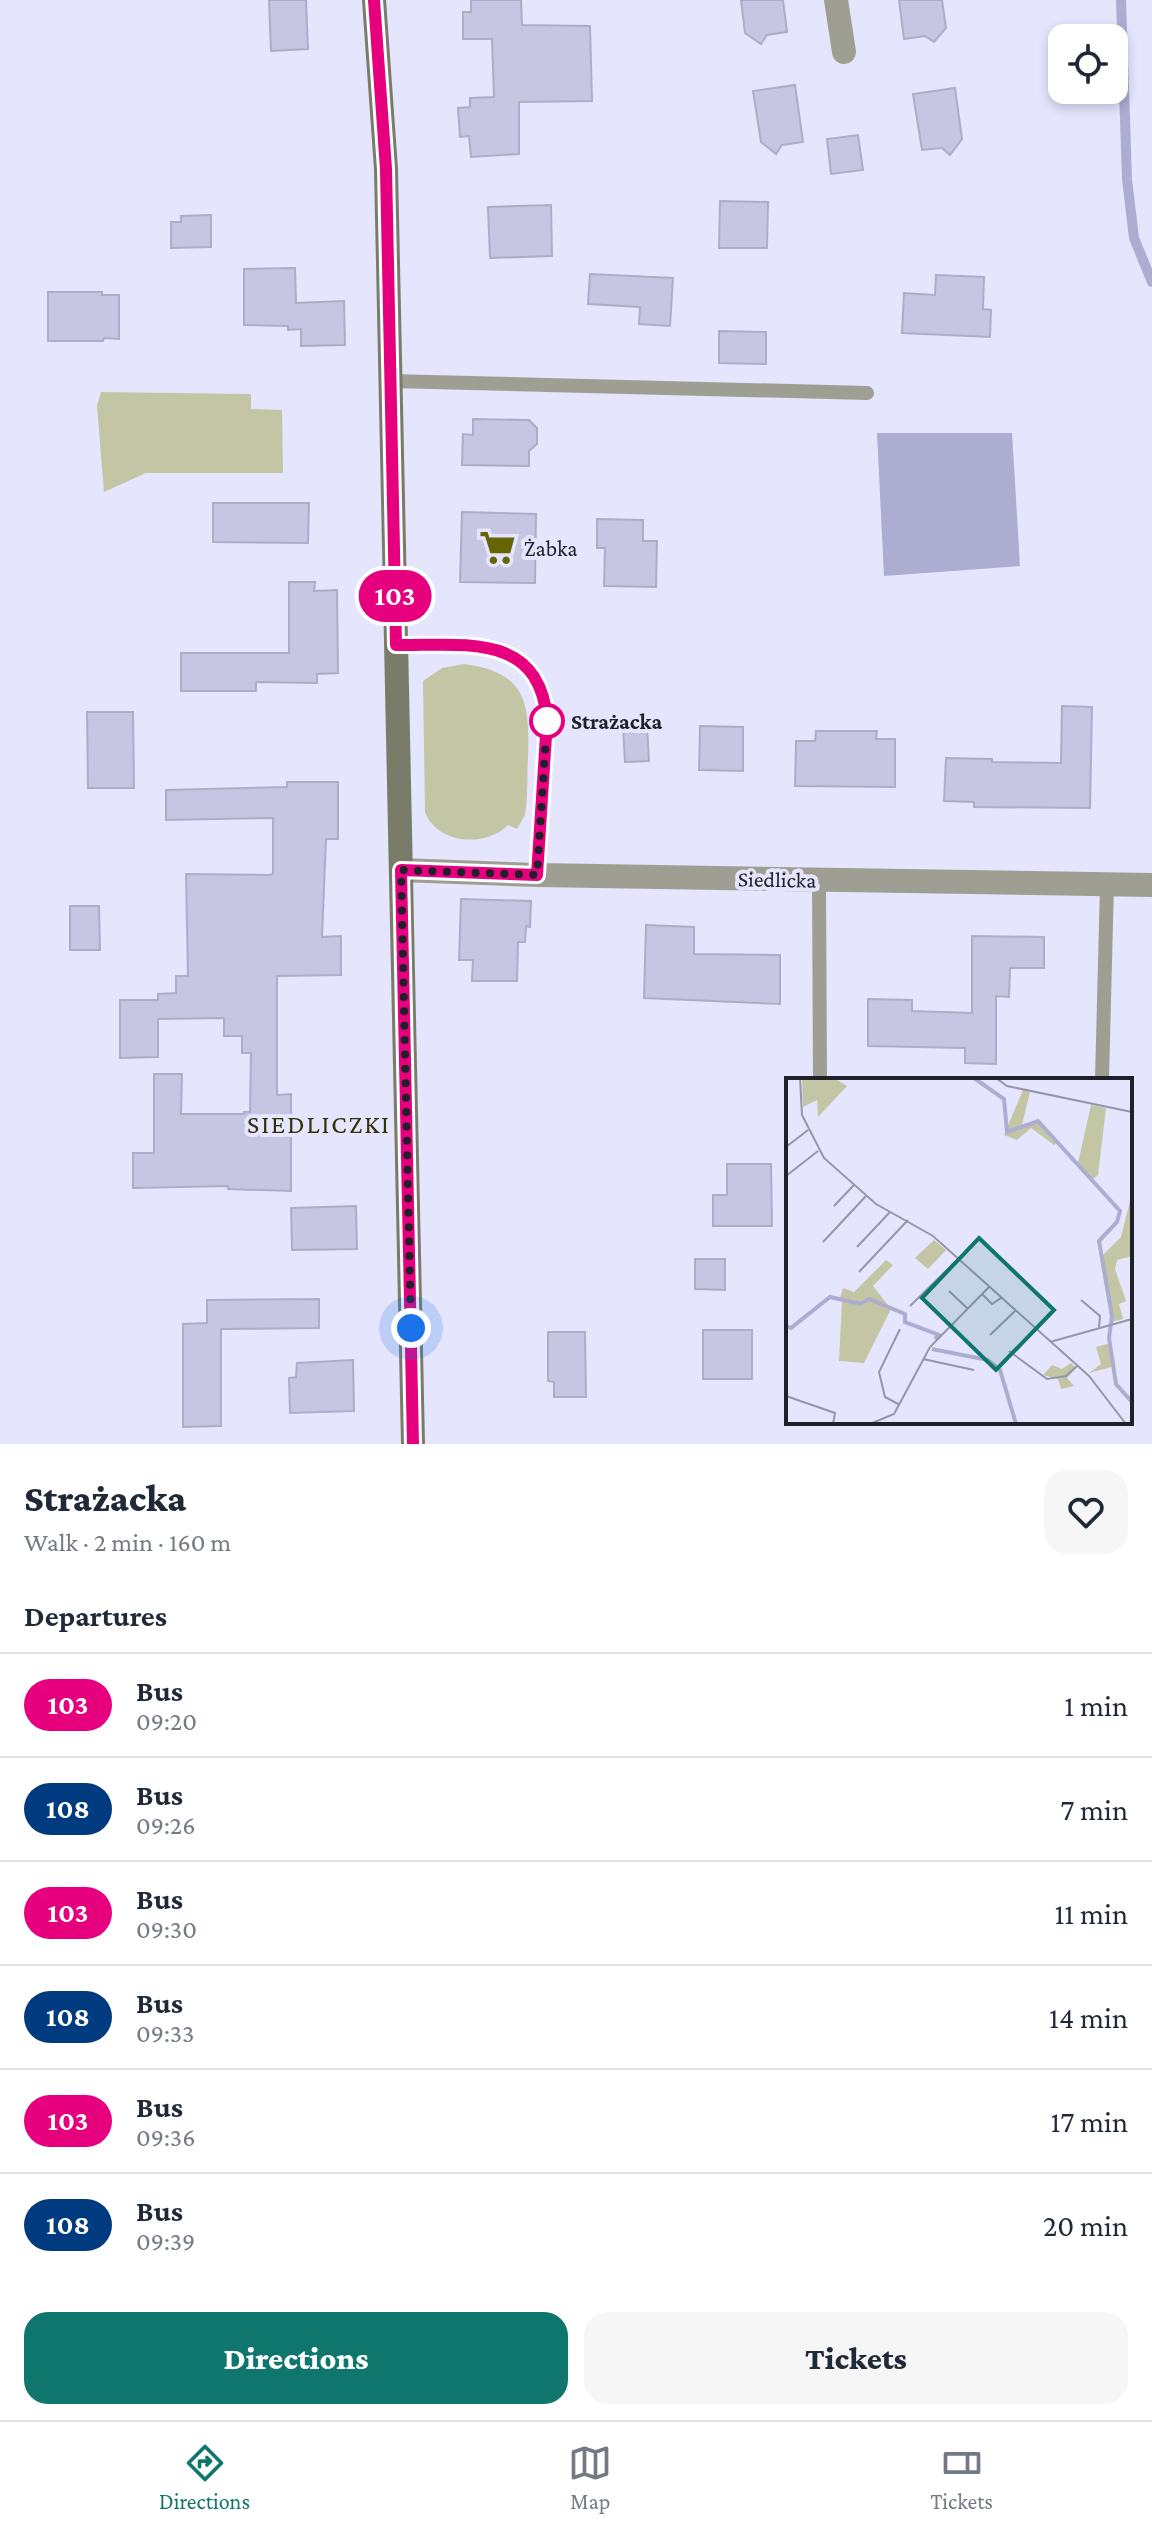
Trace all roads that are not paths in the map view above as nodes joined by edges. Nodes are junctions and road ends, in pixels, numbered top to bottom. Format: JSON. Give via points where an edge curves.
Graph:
{"nodes":[{"id":1,"x":374,"y":0,"type":"edge"},
{"id":2,"x":836,"y":0,"type":"edge"},
{"id":3,"x":844,"y":52,"type":"dead end"},
{"id":4,"x":391,"y":381,"type":"junction"},
{"id":5,"x":867,"y":393,"type":"dead end"},
{"id":6,"x":396,"y":645,"type":"junction"},
{"id":7,"x":401,"y":870,"type":"junction"},
{"id":8,"x":537,"y":875,"type":"junction"},
{"id":9,"x":819,"y":879,"type":"junction"},
{"id":10,"x":1107,"y":884,"type":"junction"},
{"id":11,"x":1152,"y":885,"type":"edge"},
{"id":12,"x":820,"y":1078,"type":"edge"},
{"id":13,"x":1102,"y":1078,"type":"edge"},
{"id":14,"x":413,"y":1444,"type":"edge"}],
"edges":[{"from":1,"to":4,"type":"street","via":[[386,169]]},
{"from":2,"to":3,"type":"street"},
{"from":4,"to":5,"type":"lane"},
{"from":4,"to":6,"type":"street"},
{"from":6,"to":7,"type":"street"},
{"from":6,"to":8,"type":"lane","via":[[494,648],[519,659],[537,680],[547,720]]},
{"from":7,"to":8,"type":"street","name":"Siedlicka"},
{"from":7,"to":14,"type":"street"},
{"from":8,"to":9,"type":"street","name":"Siedlicka"},
{"from":9,"to":10,"type":"street","name":"Siedlicka"},
{"from":9,"to":12,"type":"lane"},
{"from":10,"to":11,"type":"street","name":"Siedlicka"},
{"from":10,"to":13,"type":"lane"}]}
